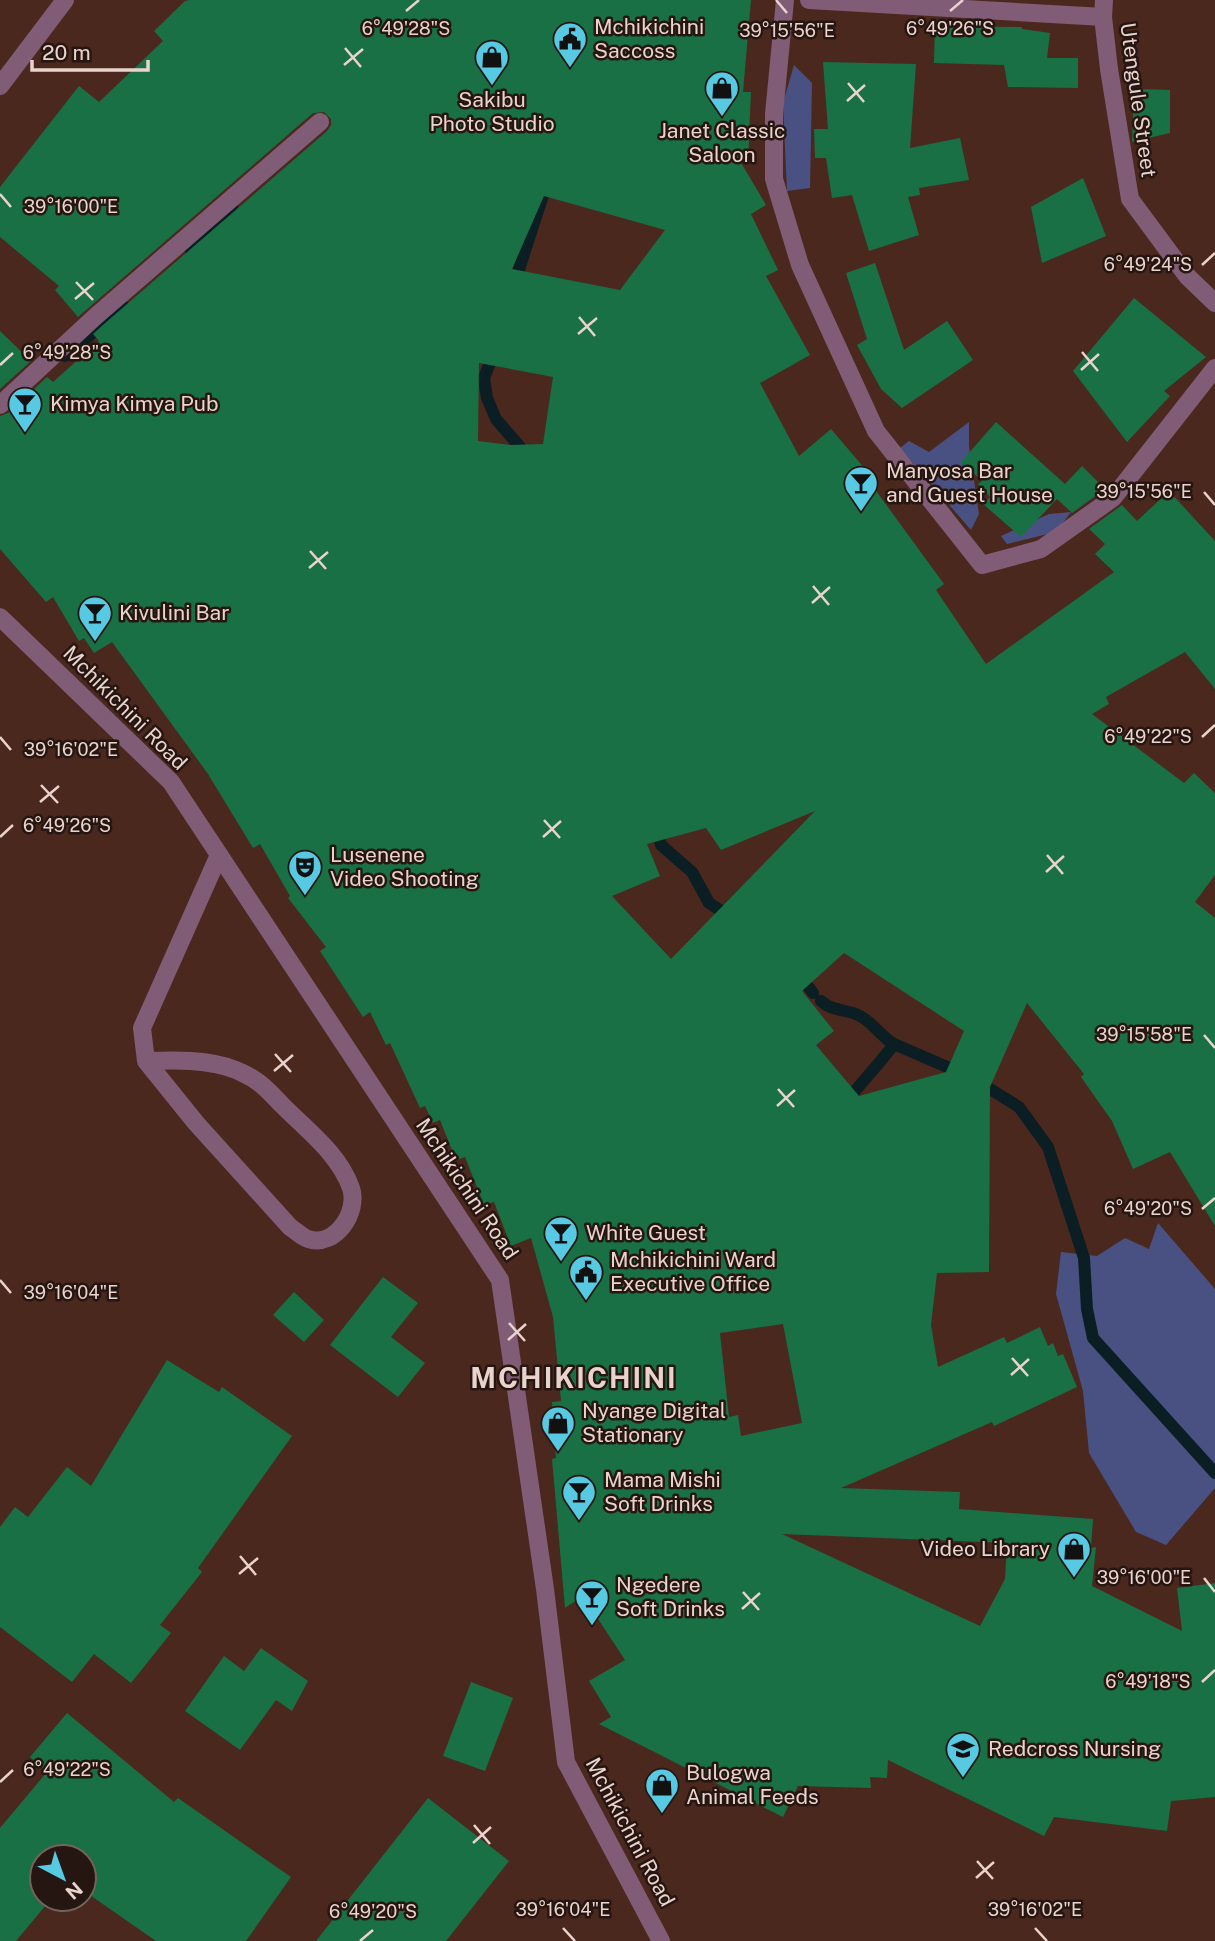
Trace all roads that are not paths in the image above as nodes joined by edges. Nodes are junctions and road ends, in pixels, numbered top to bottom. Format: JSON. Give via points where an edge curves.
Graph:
{"nodes":[{"id":1,"x":65,"y":0,"type":"edge"},
{"id":2,"x":785,"y":0,"type":"edge"},
{"id":3,"x":809,"y":0,"type":"edge"},
{"id":4,"x":1104,"y":8,"type":"edge"},
{"id":5,"x":0,"y":86,"type":"edge"},
{"id":6,"x":320,"y":122,"type":"dead end"},
{"id":7,"x":1215,"y":303,"type":"edge"},
{"id":8,"x":1215,"y":368,"type":"edge"},
{"id":9,"x":0,"y":405,"type":"edge"},
{"id":10,"x":0,"y":617,"type":"edge"},
{"id":11,"x":219,"y":855,"type":"junction"},
{"id":12,"x":146,"y":1060,"type":"junction"},
{"id":13,"x":662,"y":1941,"type":"edge"}],
"edges":[{"from":1,"to":5,"type":"street"},
{"from":2,"to":8,"type":"street","via":[[774,114],[774,179],[800,265],[876,431],[982,565],[1041,549],[1113,498]]},
{"from":3,"to":4,"type":"street"},
{"from":4,"to":7,"type":"street","name":"Utengule Street","via":[[1130,199],[1187,276]]},
{"from":6,"to":9,"type":"street"},
{"from":10,"to":11,"type":"street","name":"Mchikichini Road","via":[[171,782]]},
{"from":11,"to":12,"type":"street","via":[[142,1028]]},
{"from":11,"to":13,"type":"street","name":"Mchikichini Road","via":[[500,1280],[566,1762]]},
{"from":12,"to":12,"type":"street","via":[[290,1227],[310,1239],[328,1239],[344,1225],[354,1206],[340,1166],[256,1080],[208,1064]]}]}
